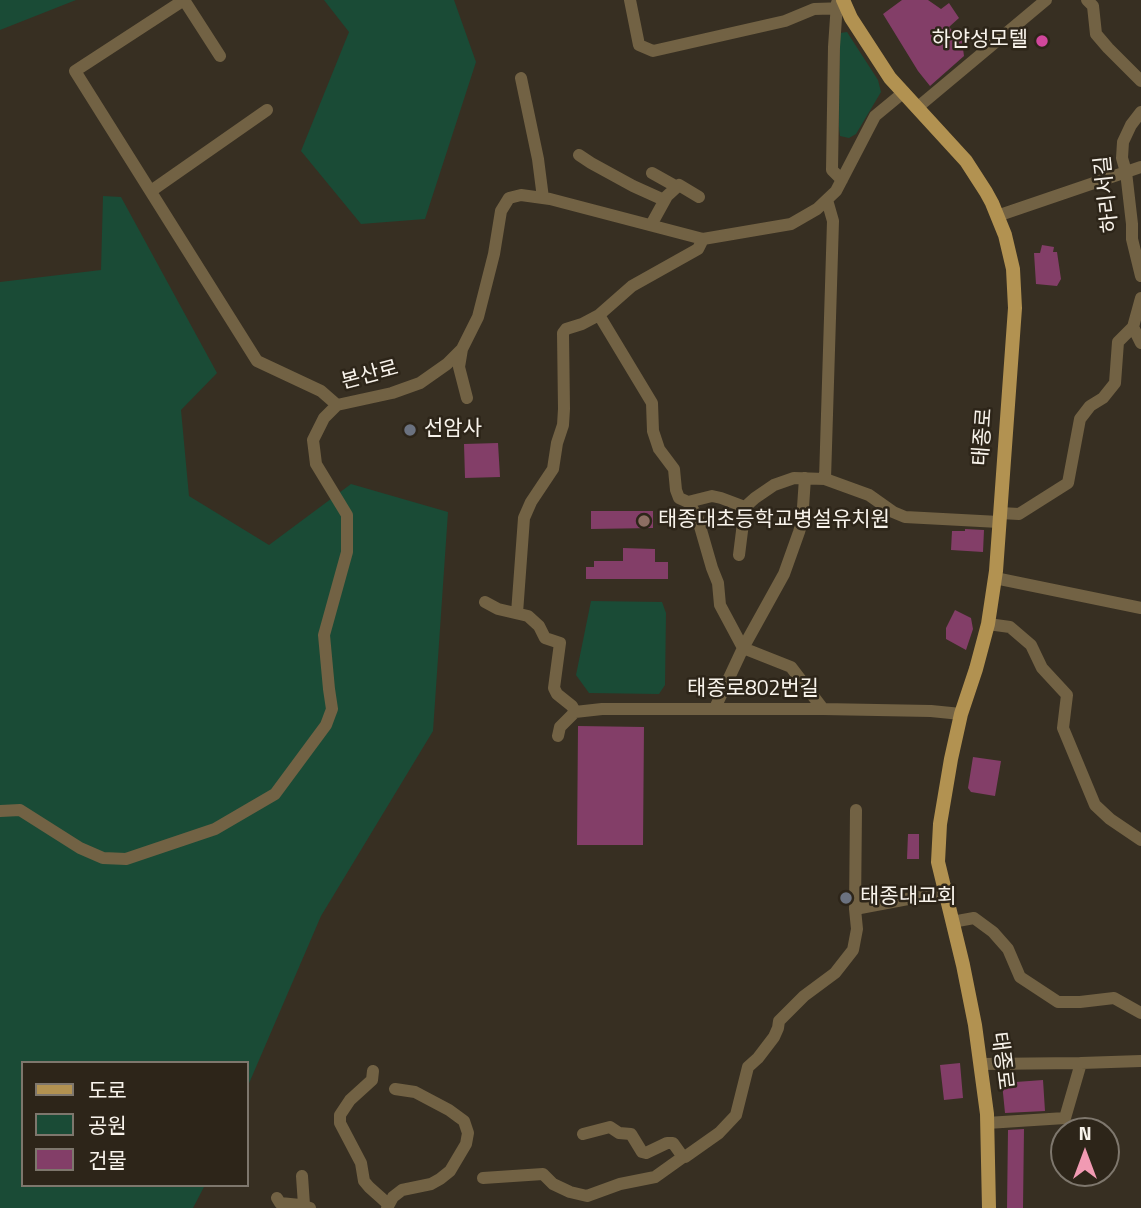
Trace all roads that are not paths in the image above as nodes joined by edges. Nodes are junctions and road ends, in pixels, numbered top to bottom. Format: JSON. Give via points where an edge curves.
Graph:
{"nodes":[{"id":1,"x":184,"y":0,"type":"edge"},
{"id":2,"x":630,"y":0,"type":"edge"},
{"id":3,"x":1046,"y":0,"type":"edge"},
{"id":4,"x":1087,"y":0,"type":"edge"},
{"id":5,"x":841,"y":4,"type":"edge"},
{"id":6,"x":220,"y":56,"type":"dead end"},
{"id":7,"x":521,"y":78,"type":"dead end"},
{"id":8,"x":1141,"y":80,"type":"edge"},
{"id":9,"x":904,"y":92,"type":"junction"},
{"id":10,"x":918,"y":107,"type":"junction"},
{"id":11,"x":267,"y":110,"type":"dead end"},
{"id":12,"x":1141,"y":112,"type":"edge"},
{"id":13,"x":579,"y":155,"type":"dead end"},
{"id":14,"x":1141,"y":167,"type":"edge"},
{"id":15,"x":1126,"y":172,"type":"junction"},
{"id":16,"x":652,"y":173,"type":"dead end"},
{"id":17,"x":842,"y":180,"type":"junction"},
{"id":18,"x":677,"y":187,"type":"junction"},
{"id":19,"x":150,"y":191,"type":"junction"},
{"id":20,"x":699,"y":197,"type":"dead end"},
{"id":21,"x":543,"y":198,"type":"junction"},
{"id":22,"x":664,"y":200,"type":"junction"},
{"id":23,"x":827,"y":200,"type":"junction"},
{"id":24,"x":998,"y":216,"type":"junction"},
{"id":25,"x":651,"y":225,"type":"junction"},
{"id":26,"x":703,"y":239,"type":"junction"},
{"id":27,"x":1141,"y":276,"type":"edge"},
{"id":28,"x":1141,"y":298,"type":"edge"},
{"id":29,"x":599,"y":315,"type":"junction"},
{"id":30,"x":1133,"y":327,"type":"junction"},
{"id":31,"x":1141,"y":343,"type":"edge"},
{"id":32,"x":462,"y":349,"type":"junction"},
{"id":33,"x":467,"y":398,"type":"dead end"},
{"id":34,"x":337,"y":405,"type":"junction"},
{"id":35,"x":805,"y":478,"type":"junction"},
{"id":36,"x":825,"y":479,"type":"junction"},
{"id":37,"x":684,"y":500,"type":"junction"},
{"id":38,"x":745,"y":507,"type":"junction"},
{"id":39,"x":999,"y":517,"type":"junction"},
{"id":40,"x":739,"y":555,"type":"dead end"},
{"id":41,"x":995,"y":578,"type":"junction"},
{"id":42,"x":485,"y":602,"type":"dead end"},
{"id":43,"x":1141,"y":608,"type":"edge"},
{"id":44,"x":517,"y":613,"type":"junction"},
{"id":45,"x":988,"y":624,"type":"junction"},
{"id":46,"x":743,"y":648,"type":"junction"},
{"id":47,"x":715,"y":708,"type":"junction"},
{"id":48,"x":823,"y":709,"type":"junction"},
{"id":49,"x":575,"y":712,"type":"junction"},
{"id":50,"x":961,"y":714,"type":"junction"},
{"id":51,"x":558,"y":736,"type":"dead end"},
{"id":52,"x":856,"y":810,"type":"dead end"},
{"id":53,"x":0,"y":811,"type":"edge"},
{"id":54,"x":1141,"y":840,"type":"edge"},
{"id":55,"x":945,"y":892,"type":"junction"},
{"id":56,"x":855,"y":909,"type":"junction"},
{"id":57,"x":952,"y":922,"type":"junction"},
{"id":58,"x":1141,"y":1013,"type":"edge"},
{"id":59,"x":1141,"y":1061,"type":"edge"},
{"id":60,"x":1081,"y":1063,"type":"junction"},
{"id":61,"x":981,"y":1065,"type":"junction"},
{"id":62,"x":373,"y":1071,"type":"dead end"},
{"id":63,"x":395,"y":1089,"type":"dead end"},
{"id":64,"x":987,"y":1123,"type":"junction"},
{"id":65,"x":583,"y":1134,"type":"dead end"},
{"id":66,"x":683,"y":1157,"type":"junction"},
{"id":67,"x":302,"y":1176,"type":"dead end"},
{"id":68,"x":483,"y":1178,"type":"dead end"},
{"id":69,"x":277,"y":1198,"type":"dead end"},
{"id":70,"x":387,"y":1206,"type":"edge"},
{"id":71,"x":307,"y":1207,"type":"edge"},
{"id":72,"x":989,"y":1208,"type":"edge"}],
"edges":[{"from":1,"to":6,"type":"street"},
{"from":1,"to":19,"type":"street","via":[[75,71]]},
{"from":2,"to":5,"type":"street","via":[[639,45],[653,51]]},
{"from":3,"to":10,"type":"street"},
{"from":4,"to":8,"type":"street","via":[[1093,6],[1096,34]]},
{"from":5,"to":9,"type":"main road","name":"태종로"},
{"from":5,"to":17,"type":"street","via":[[834,47],[832,170]]},
{"from":7,"to":21,"type":"street"},
{"from":9,"to":10,"type":"main road","name":"태종로"},
{"from":9,"to":17,"type":"street","name":"본산로","via":[[875,116]]},
{"from":10,"to":24,"type":"main road","name":"태종로","via":[[966,161]]},
{"from":11,"to":19,"type":"street"},
{"from":12,"to":15,"type":"street","name":"하리서길","via":[[1123,142]]},
{"from":13,"to":22,"type":"street"},
{"from":14,"to":15,"type":"street"},
{"from":15,"to":24,"type":"street"},
{"from":15,"to":27,"type":"street","name":"하리서길","via":[[1132,239]]},
{"from":16,"to":18,"type":"street"},
{"from":17,"to":23,"type":"street","name":"본산로"},
{"from":18,"to":20,"type":"street"},
{"from":18,"to":22,"type":"street"},
{"from":19,"to":34,"type":"street","via":[[257,361],[321,391]]},
{"from":21,"to":25,"type":"street","name":"본산로"},
{"from":21,"to":32,"type":"street","name":"본산로","via":[[509,198],[501,211],[478,317]]},
{"from":22,"to":25,"type":"street"},
{"from":23,"to":26,"type":"street","name":"본산로","via":[[791,224]]},
{"from":23,"to":36,"type":"street","via":[[833,220]]},
{"from":24,"to":39,"type":"main road","name":"태종로","via":[[1013,269],[1015,308]]},
{"from":25,"to":26,"type":"street","name":"본산로"},
{"from":26,"to":29,"type":"street","via":[[698,249],[632,286]]},
{"from":28,"to":30,"type":"street"},
{"from":29,"to":37,"type":"street","via":[[652,403],[653,431],[674,469],[676,490]]},
{"from":29,"to":44,"type":"street","via":[[563,333],[563,425],[553,469],[524,518]]},
{"from":30,"to":31,"type":"street"},
{"from":30,"to":39,"type":"street","via":[[1118,342],[1115,383],[1080,419],[1068,483],[1019,514]]},
{"from":32,"to":33,"type":"street","via":[[459,367]]},
{"from":32,"to":34,"type":"street","name":"본산로","via":[[420,383]]},
{"from":34,"to":53,"type":"street","name":"본산로","via":[[313,440],[316,464],[347,515],[347,552],[324,635],[332,709],[326,725],[275,794],[215,829],[126,859],[103,858],[80,848],[20,810]]},
{"from":35,"to":36,"type":"street"},
{"from":35,"to":38,"type":"street","via":[[774,485]]},
{"from":35,"to":46,"type":"street","via":[[799,532],[784,573]]},
{"from":36,"to":39,"type":"street","via":[[869,495],[905,517]]},
{"from":37,"to":38,"type":"street","via":[[712,496]]},
{"from":37,"to":46,"type":"street","via":[[697,516],[720,604]]},
{"from":38,"to":40,"type":"street"},
{"from":39,"to":41,"type":"main road","name":"태종로"},
{"from":41,"to":43,"type":"street"},
{"from":41,"to":45,"type":"main road","name":"태종로"},
{"from":42,"to":44,"type":"street"},
{"from":44,"to":49,"type":"street","via":[[528,616],[545,638],[560,643],[554,688]]},
{"from":45,"to":50,"type":"main road","name":"태종로"},
{"from":45,"to":54,"type":"street","via":[[1010,627],[1031,645],[1042,668],[1067,695],[1063,728],[1095,805]]},
{"from":46,"to":47,"type":"street"},
{"from":46,"to":48,"type":"street","via":[[791,667]]},
{"from":47,"to":48,"type":"street","name":"태종로802번길"},
{"from":47,"to":49,"type":"street","name":"태종로802번길"},
{"from":48,"to":50,"type":"street","name":"태종로802번길"},
{"from":49,"to":51,"type":"street","via":[[560,727]]},
{"from":50,"to":55,"type":"main road","name":"태종로","via":[[940,824],[938,862]]},
{"from":52,"to":56,"type":"street"},
{"from":55,"to":56,"type":"street"},
{"from":55,"to":57,"type":"main road","name":"태종로"},
{"from":56,"to":66,"type":"street","via":[[858,929],[853,950],[835,973],[779,1021],[775,1037],[748,1067],[736,1115],[719,1133]]},
{"from":57,"to":58,"type":"street","via":[[974,918],[993,932],[1020,977],[1058,1002],[1114,998]]},
{"from":57,"to":61,"type":"main road","name":"태종로"},
{"from":59,"to":60,"type":"street"},
{"from":60,"to":61,"type":"street"},
{"from":60,"to":64,"type":"street","via":[[1065,1118]]},
{"from":61,"to":64,"type":"main road","name":"태종로"},
{"from":62,"to":70,"type":"street","via":[[372,1080],[340,1115],[340,1123],[361,1164],[364,1181]]},
{"from":63,"to":70,"type":"street","via":[[415,1092],[449,1110],[464,1121],[468,1133],[450,1171],[431,1184],[402,1190]]},
{"from":64,"to":72,"type":"main road","name":"태종로"},
{"from":65,"to":66,"type":"street","via":[[610,1127],[631,1134],[642,1152],[673,1143]]},
{"from":66,"to":68,"type":"street","via":[[655,1177],[587,1196],[553,1184],[543,1174]]},
{"from":67,"to":71,"type":"street"},
{"from":69,"to":71,"type":"street","via":[[280,1203]]}]}
